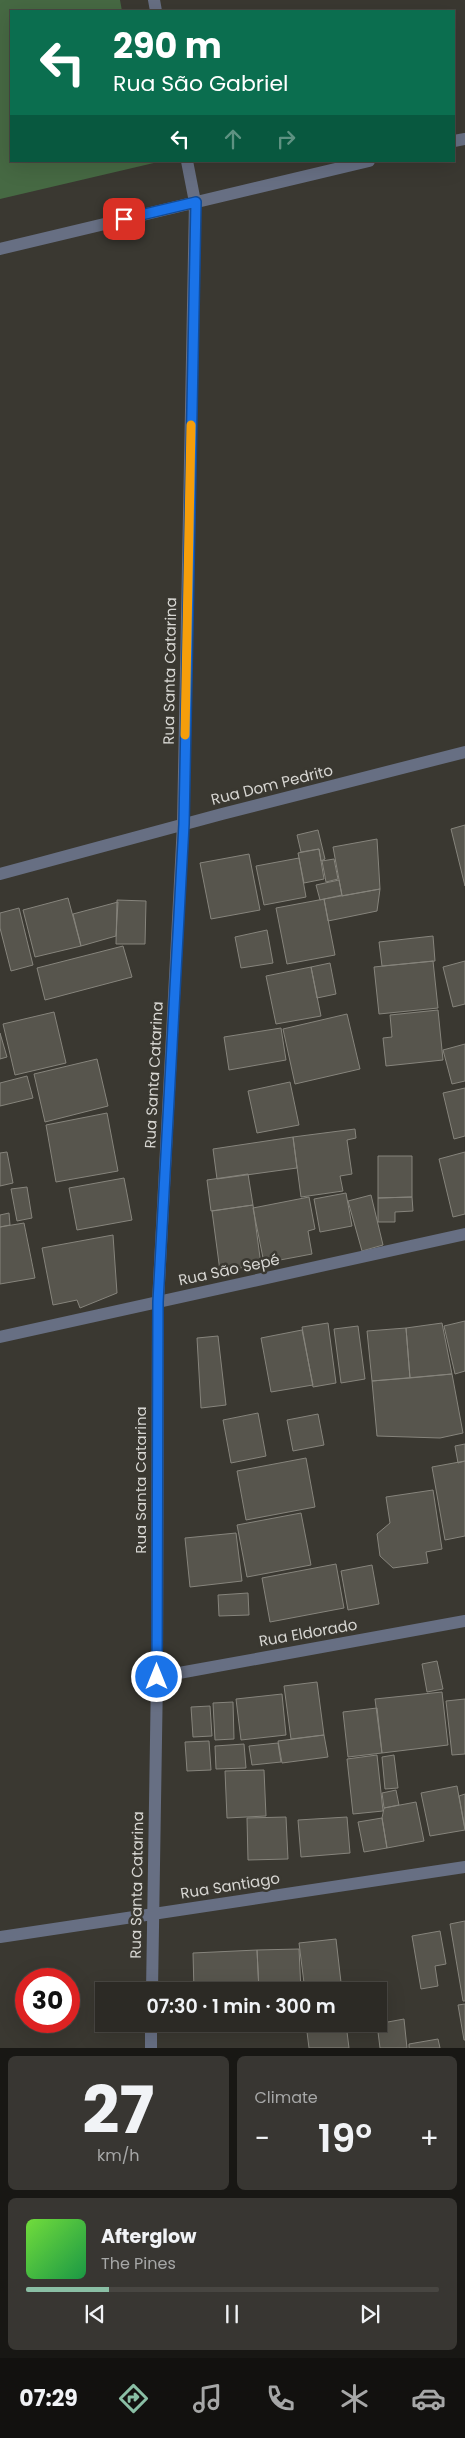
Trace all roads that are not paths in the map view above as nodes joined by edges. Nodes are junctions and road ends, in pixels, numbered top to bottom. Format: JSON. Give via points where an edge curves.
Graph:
{"nodes":[{"id":1,"x":187,"y":162,"type":"edge"},
{"id":2,"x":365,"y":162,"type":"edge"},
{"id":3,"x":196,"y":202,"type":"junction"},
{"id":4,"x":0,"y":249,"type":"edge"},
{"id":5,"x":465,"y":752,"type":"edge"},
{"id":6,"x":184,"y":824,"type":"junction"},
{"id":7,"x":0,"y":874,"type":"edge"},
{"id":8,"x":465,"y":1234,"type":"edge"},
{"id":9,"x":158,"y":1302,"type":"junction"},
{"id":10,"x":0,"y":1337,"type":"edge"},
{"id":11,"x":465,"y":1621,"type":"edge"},
{"id":12,"x":157,"y":1677,"type":"junction"},
{"id":13,"x":465,"y":1867,"type":"edge"},
{"id":14,"x":153,"y":1914,"type":"junction"},
{"id":15,"x":0,"y":1937,"type":"edge"},
{"id":16,"x":152,"y":1982,"type":"edge"},
{"id":17,"x":151,"y":2032,"type":"edge"},
{"id":18,"x":150,"y":2048,"type":"edge"}],
"edges":[{"from":1,"to":3,"type":"street","name":"Rua Santa Catarina"},
{"from":2,"to":3,"type":"street"},
{"from":3,"to":4,"type":"street"},
{"from":3,"to":6,"type":"street","name":"Rua Santa Catarina"},
{"from":5,"to":6,"type":"street","name":"Rua Dom Pedrito"},
{"from":6,"to":7,"type":"street","name":"Rua Dom Pedrito"},
{"from":6,"to":9,"type":"street","name":"Rua Santa Catarina"},
{"from":8,"to":9,"type":"street","name":"Rua São Sepé"},
{"from":9,"to":10,"type":"street","name":"Rua São Sepé"},
{"from":9,"to":12,"type":"street","name":"Rua Santa Catarina"},
{"from":11,"to":12,"type":"street","name":"Rua Eldorado"},
{"from":12,"to":14,"type":"street","name":"Rua Santa Catarina"},
{"from":13,"to":14,"type":"street","name":"Rua Santiago"},
{"from":14,"to":15,"type":"street","name":"Rua Santiago"},
{"from":14,"to":16,"type":"street","name":"Rua Santa Catarina"},
{"from":17,"to":18,"type":"street"}]}
